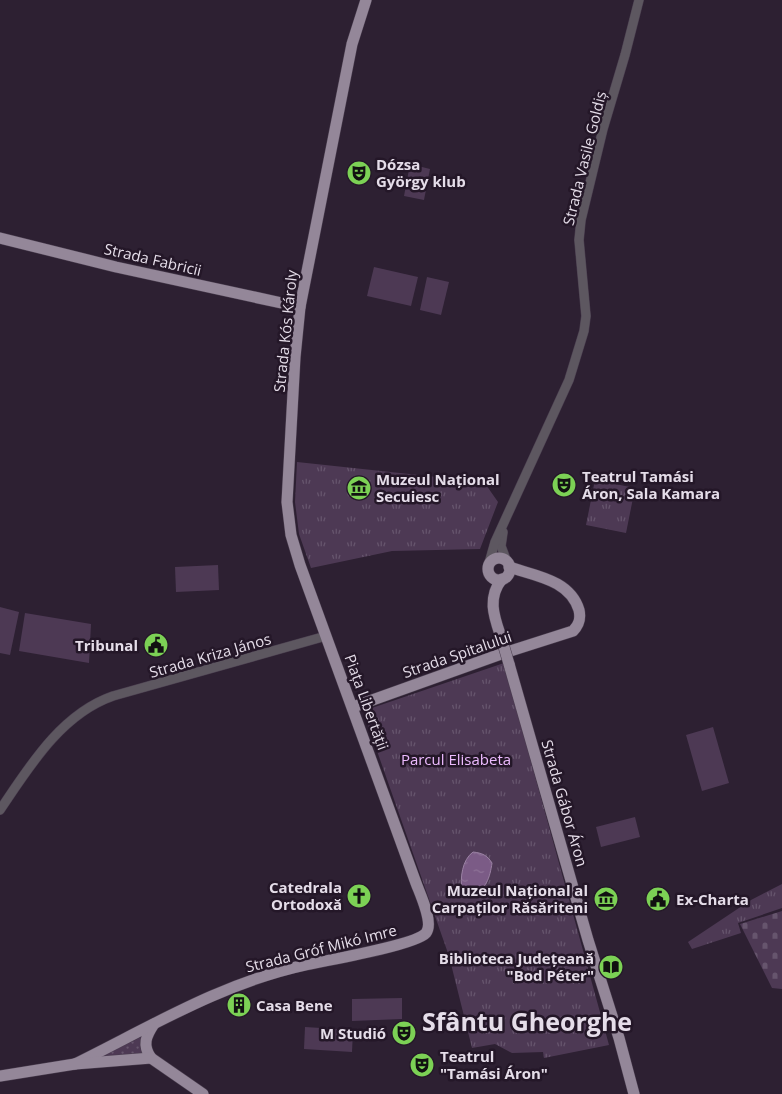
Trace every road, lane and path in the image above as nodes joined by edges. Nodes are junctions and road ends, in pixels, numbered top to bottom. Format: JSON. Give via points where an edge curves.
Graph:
{"nodes":[{"id":1,"x":366,"y":0,"type":"edge"},
{"id":2,"x":639,"y":0,"type":"edge"},
{"id":3,"x":0,"y":238,"type":"edge"},
{"id":4,"x":300,"y":307,"type":"junction"},
{"id":5,"x":506,"y":519,"type":"junction"},
{"id":6,"x":489,"y":563,"type":"junction"},
{"id":7,"x":506,"y":571,"type":"junction"},
{"id":8,"x":326,"y":636,"type":"junction"},
{"id":9,"x":353,"y":707,"type":"junction"},
{"id":10,"x":0,"y":810,"type":"edge"},
{"id":11,"x":429,"y":920,"type":"joint"},
{"id":12,"x":154,"y":1024,"type":"junction"},
{"id":13,"x":151,"y":1058,"type":"junction"},
{"id":14,"x":75,"y":1064,"type":"junction"},
{"id":15,"x":0,"y":1076,"type":"edge"},
{"id":16,"x":204,"y":1094,"type":"edge"},
{"id":17,"x":634,"y":1094,"type":"edge"}],
"edges":[{"from":1,"to":4,"type":"main road","name":"Strada Kós Károly","via":[[352,44]]},
{"from":2,"to":5,"type":"street","name":"Strada Vasile Goldiș","via":[[581,220],[579,240],[586,316],[584,331],[569,380]]},
{"from":3,"to":4,"type":"main road","name":"Strada Fabricii"},
{"from":4,"to":8,"type":"main road","name":"Strada Kós Károly","via":[[290,438],[288,518],[300,565]]},
{"from":5,"to":6,"type":"street","name":"Strada Vasile Goldiș"},
{"from":5,"to":7,"type":"street","name":"Strada Vasile Goldiș","via":[[501,546]]},
{"from":6,"to":7,"type":"main road","via":[[498,558]]},
{"from":6,"to":7,"type":"main road","via":[[490,576],[495,580]]},
{"from":7,"to":9,"type":"main road","name":"Strada Spitalului","via":[[541,578],[563,587],[575,600],[579,625],[573,631]]},
{"from":7,"to":17,"type":"main road","name":"Strada Gábor Áron","bridge":true,"via":[[494,592],[492,606]]},
{"from":8,"to":9,"type":"main road","name":"Piața Libertății"},
{"from":8,"to":10,"type":"street","name":"Strada Kriza János","via":[[100,700],[79,713],[49,744]]},
{"from":9,"to":11,"type":"main road","name":"Piața Libertății"},
{"from":11,"to":12,"type":"main road","name":"Strada Gróf Mikó Imre","via":[[428,930],[416,940],[250,980]]},
{"from":12,"to":13,"type":"main road","via":[[145,1042]]},
{"from":12,"to":14,"type":"main road","name":"Strada Gróf Mikó Imre"},
{"from":13,"to":14,"type":"main road"},
{"from":13,"to":16,"type":"main road"},
{"from":14,"to":15,"type":"main road"}]}
